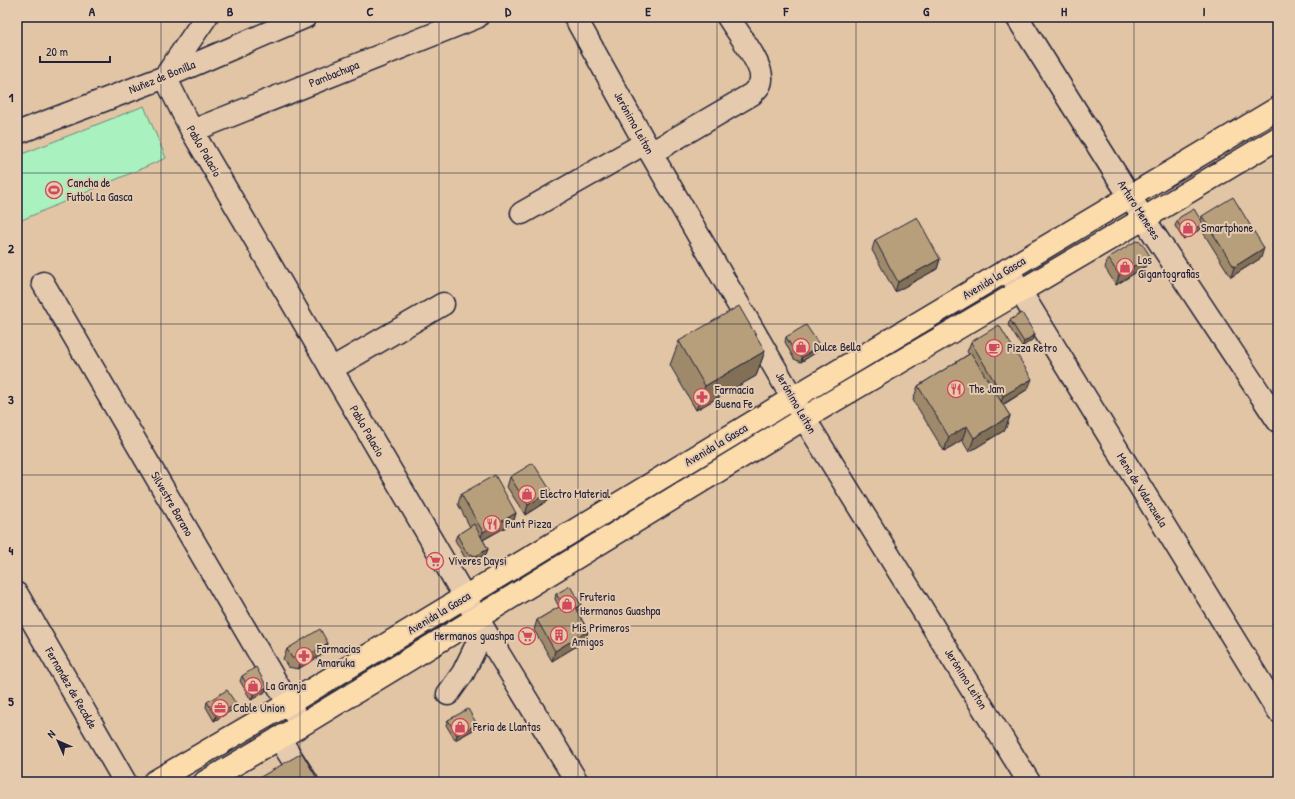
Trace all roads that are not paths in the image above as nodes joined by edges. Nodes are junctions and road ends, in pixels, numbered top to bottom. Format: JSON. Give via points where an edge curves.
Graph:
{"nodes":[{"id":1,"x":206,"y":17,"type":"edge"},
{"id":2,"x":305,"y":17,"type":"edge"},
{"id":3,"x":477,"y":17,"type":"edge"},
{"id":4,"x":575,"y":17,"type":"edge"},
{"id":5,"x":728,"y":17,"type":"edge"},
{"id":6,"x":1017,"y":17,"type":"edge"},
{"id":7,"x":165,"y":77,"type":"junction"},
{"id":8,"x":1278,"y":108,"type":"edge"},
{"id":9,"x":192,"y":131,"type":"junction"},
{"id":10,"x":17,"y":133,"type":"edge"},
{"id":11,"x":1278,"y":138,"type":"edge"},
{"id":12,"x":648,"y":148,"type":"junction"},
{"id":13,"x":1130,"y":196,"type":"junction"},
{"id":14,"x":522,"y":213,"type":"dead end"},
{"id":15,"x":1144,"y":219,"type":"junction"},
{"id":16,"x":1008,"y":269,"type":"junction"},
{"id":17,"x":43,"y":283,"type":"dead end"},
{"id":18,"x":1020,"y":291,"type":"junction"},
{"id":19,"x":443,"y":304,"type":"dead end"},
{"id":20,"x":331,"y":369,"type":"junction"},
{"id":21,"x":793,"y":398,"type":"junction"},
{"id":22,"x":804,"y":418,"type":"junction"},
{"id":23,"x":1278,"y":421,"type":"edge"},
{"id":24,"x":634,"y":495,"type":"junction"},
{"id":25,"x":647,"y":514,"type":"junction"},
{"id":26,"x":17,"y":594,"type":"edge"},
{"id":27,"x":465,"y":597,"type":"junction"},
{"id":28,"x":480,"y":624,"type":"junction"},
{"id":29,"x":448,"y":694,"type":"dead end"},
{"id":30,"x":289,"y":704,"type":"junction"},
{"id":31,"x":1278,"y":711,"type":"edge"},
{"id":32,"x":301,"y":725,"type":"junction"},
{"id":33,"x":279,"y":738,"type":"junction"},
{"id":34,"x":125,"y":782,"type":"edge"},
{"id":35,"x":154,"y":782,"type":"edge"},
{"id":36,"x":205,"y":782,"type":"edge"},
{"id":37,"x":307,"y":782,"type":"edge"},
{"id":38,"x":577,"y":782,"type":"edge"},
{"id":39,"x":1030,"y":782,"type":"edge"}],
"edges":[{"from":1,"to":7,"type":"street"},
{"from":2,"to":7,"type":"street","name":"Nuñez de Bonilla"},
{"from":3,"to":9,"type":"street","name":"Pambachupa"},
{"from":4,"to":12,"type":"street","name":"Jerónimo Leiton"},
{"from":5,"to":12,"type":"street","via":[[758,64],[762,77],[760,85],[752,94]]},
{"from":6,"to":13,"type":"street","name":"Arturo Meneses"},
{"from":7,"to":9,"type":"street","name":"Pablo Palacio"},
{"from":7,"to":10,"type":"street","name":"Nuñez de Bonilla"},
{"from":8,"to":13,"type":"main road","name":"Avenida la Gasca"},
{"from":9,"to":20,"type":"street","name":"Pablo Palacio"},
{"from":11,"to":15,"type":"main road","name":"Avenida la Gasca"},
{"from":12,"to":14,"type":"street"},
{"from":12,"to":21,"type":"street","name":"Jerónimo Leiton"},
{"from":13,"to":15,"type":"street","name":"Arturo Meneses"},
{"from":13,"to":16,"type":"main road","name":"Avenida la Gasca"},
{"from":15,"to":18,"type":"main road","name":"Avenida la Gasca"},
{"from":15,"to":23,"type":"street","name":"Arturo Meneses"},
{"from":16,"to":18,"type":"street","name":"Mena de Valenzuela"},
{"from":16,"to":21,"type":"main road","name":"Avenida la Gasca"},
{"from":17,"to":30,"type":"street","name":"Silvestre Barano"},
{"from":18,"to":22,"type":"main road","name":"Avenida la Gasca"},
{"from":18,"to":31,"type":"street","name":"Mena de Valenzuela"},
{"from":19,"to":20,"type":"street"},
{"from":20,"to":27,"type":"street","name":"Pablo Palacio"},
{"from":21,"to":22,"type":"street","name":"Jerónimo Leiton"},
{"from":21,"to":24,"type":"main road","name":"Avenida la Gasca"},
{"from":22,"to":25,"type":"main road","name":"Avenida la Gasca"},
{"from":22,"to":39,"type":"street","name":"Jerónimo Leiton"},
{"from":24,"to":25,"type":"main road"},
{"from":24,"to":27,"type":"main road","name":"Avenida la Gasca"},
{"from":25,"to":28,"type":"main road","name":"Avenida la Gasca"},
{"from":26,"to":34,"type":"street","name":"Fernandez de Recalde"},
{"from":27,"to":28,"type":"street","name":"Pablo Palacio"},
{"from":27,"to":30,"type":"main road","name":"Avenida la Gasca"},
{"from":28,"to":29,"type":"street","via":[[463,673]]},
{"from":28,"to":32,"type":"main road","name":"Avenida la Gasca"},
{"from":28,"to":38,"type":"street","name":"Pablo Palacio"},
{"from":30,"to":32,"type":"street","name":"Silvestre Barano"},
{"from":30,"to":35,"type":"main road","name":"Avenida la Gasca"},
{"from":32,"to":33,"type":"main road","name":"Avenida la Gasca"},
{"from":33,"to":36,"type":"main road","name":"Avenida la Gasca"},
{"from":33,"to":37,"type":"street"}]}
